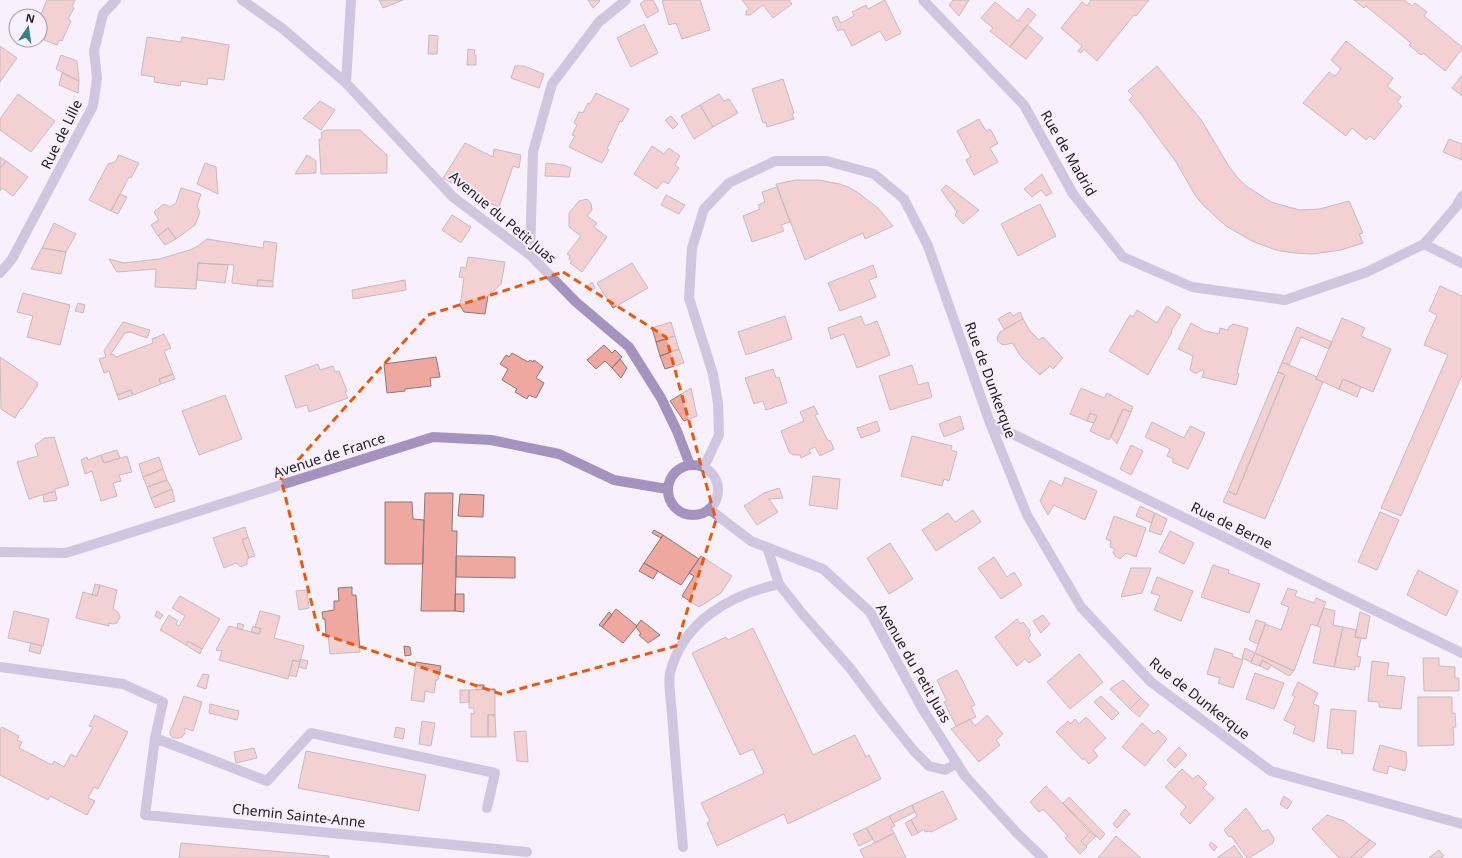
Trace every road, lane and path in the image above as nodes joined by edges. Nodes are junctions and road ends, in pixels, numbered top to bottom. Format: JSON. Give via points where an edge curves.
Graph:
{"nodes":[{"id":1,"x":116,"y":0,"type":"edge"},
{"id":2,"x":242,"y":0,"type":"edge"},
{"id":3,"x":351,"y":0,"type":"edge"},
{"id":4,"x":626,"y":0,"type":"edge"},
{"id":5,"x":923,"y":0,"type":"edge"},
{"id":6,"x":346,"y":83,"type":"junction"},
{"id":7,"x":1462,"y":196,"type":"edge"},
{"id":8,"x":1424,"y":244,"type":"junction"},
{"id":9,"x":530,"y":255,"type":"junction"},
{"id":10,"x":1462,"y":263,"type":"edge"},
{"id":11,"x":0,"y":273,"type":"edge"},
{"id":12,"x":990,"y":422,"type":"junction"},
{"id":13,"x":690,"y":465,"type":"junction"},
{"id":14,"x":704,"y":467,"type":"junction"},
{"id":15,"x":667,"y":489,"type":"junction"},
{"id":16,"x":709,"y":509,"type":"junction"},
{"id":17,"x":767,"y":547,"type":"junction"},
{"id":18,"x":0,"y":552,"type":"edge"},
{"id":19,"x":779,"y":584,"type":"junction"},
{"id":20,"x":1462,"y":654,"type":"edge"},
{"id":21,"x":0,"y":667,"type":"edge"},
{"id":22,"x":155,"y":738,"type":"junction"},
{"id":23,"x":958,"y":763,"type":"junction"},
{"id":24,"x":487,"y":808,"type":"dead end"},
{"id":25,"x":1462,"y":824,"type":"edge"},
{"id":26,"x":683,"y":847,"type":"dead end"},
{"id":27,"x":527,"y":852,"type":"dead end"},
{"id":28,"x":1043,"y":858,"type":"edge"}],
"edges":[{"from":1,"to":11,"type":"street","name":"Rue de Lille","via":[[103,14],[94,51],[97,78],[93,106],[12,259]]},
{"from":2,"to":6,"type":"street","via":[[283,29]]},
{"from":3,"to":6,"type":"street"},
{"from":4,"to":9,"type":"street","via":[[599,22],[552,84],[533,152]]},
{"from":5,"to":8,"type":"street","name":"Rue de Madrid","via":[[1024,105],[1073,194],[1123,257],[1192,287],[1285,300],[1368,272]]},
{"from":6,"to":9,"type":"street","name":"Avenue du Petit Juas","via":[[453,197]]},
{"from":7,"to":8,"type":"street","name":"Rue de Madrid","via":[[1456,207]]},
{"from":8,"to":10,"type":"street"},
{"from":9,"to":13,"type":"street","name":"Avenue du Petit Juas","via":[[576,302],[628,347],[660,398],[677,431]]},
{"from":12,"to":14,"type":"street","name":"Rue de Dunkerque","via":[[928,246],[904,199],[874,174],[827,161],[775,161],[729,184],[704,209],[692,248],[689,298],[713,374],[718,403],[719,435]]},
{"from":12,"to":20,"type":"street","name":"Rue de Berne"},
{"from":12,"to":25,"type":"street","name":"Rue de Dunkerque","via":[[1027,516],[1081,607],[1151,682],[1270,770]]},
{"from":13,"to":14,"type":"street"},
{"from":13,"to":15,"type":"street","via":[[679,469],[669,480]]},
{"from":14,"to":16,"type":"street","via":[[714,478],[718,491]]},
{"from":15,"to":16,"type":"street","via":[[672,504],[681,512],[695,515]]},
{"from":15,"to":18,"type":"street","name":"Avenue de France","via":[[614,480],[559,454],[491,440],[433,437],[66,553]]},
{"from":16,"to":17,"type":"street","name":"Avenue du Petit Juas","via":[[751,541]]},
{"from":17,"to":19,"type":"street"},
{"from":17,"to":23,"type":"street","name":"Avenue du Petit Juas","via":[[824,569],[870,612],[922,708]]},
{"from":19,"to":23,"type":"street","via":[[800,612],[850,668],[914,751],[929,766],[945,770]]},
{"from":19,"to":26,"type":"street","via":[[759,588],[731,600],[699,623],[680,646],[670,675]]},
{"from":21,"to":22,"type":"street","name":"Chemin Sainte-Anne","via":[[123,684],[163,702]]},
{"from":22,"to":24,"type":"street","via":[[266,781],[311,733],[495,773]]},
{"from":22,"to":27,"type":"street","name":"Chemin Sainte-Anne","via":[[145,815]]},
{"from":23,"to":28,"type":"street","name":"Avenue du Petit Juas","via":[[965,776]]}]}
